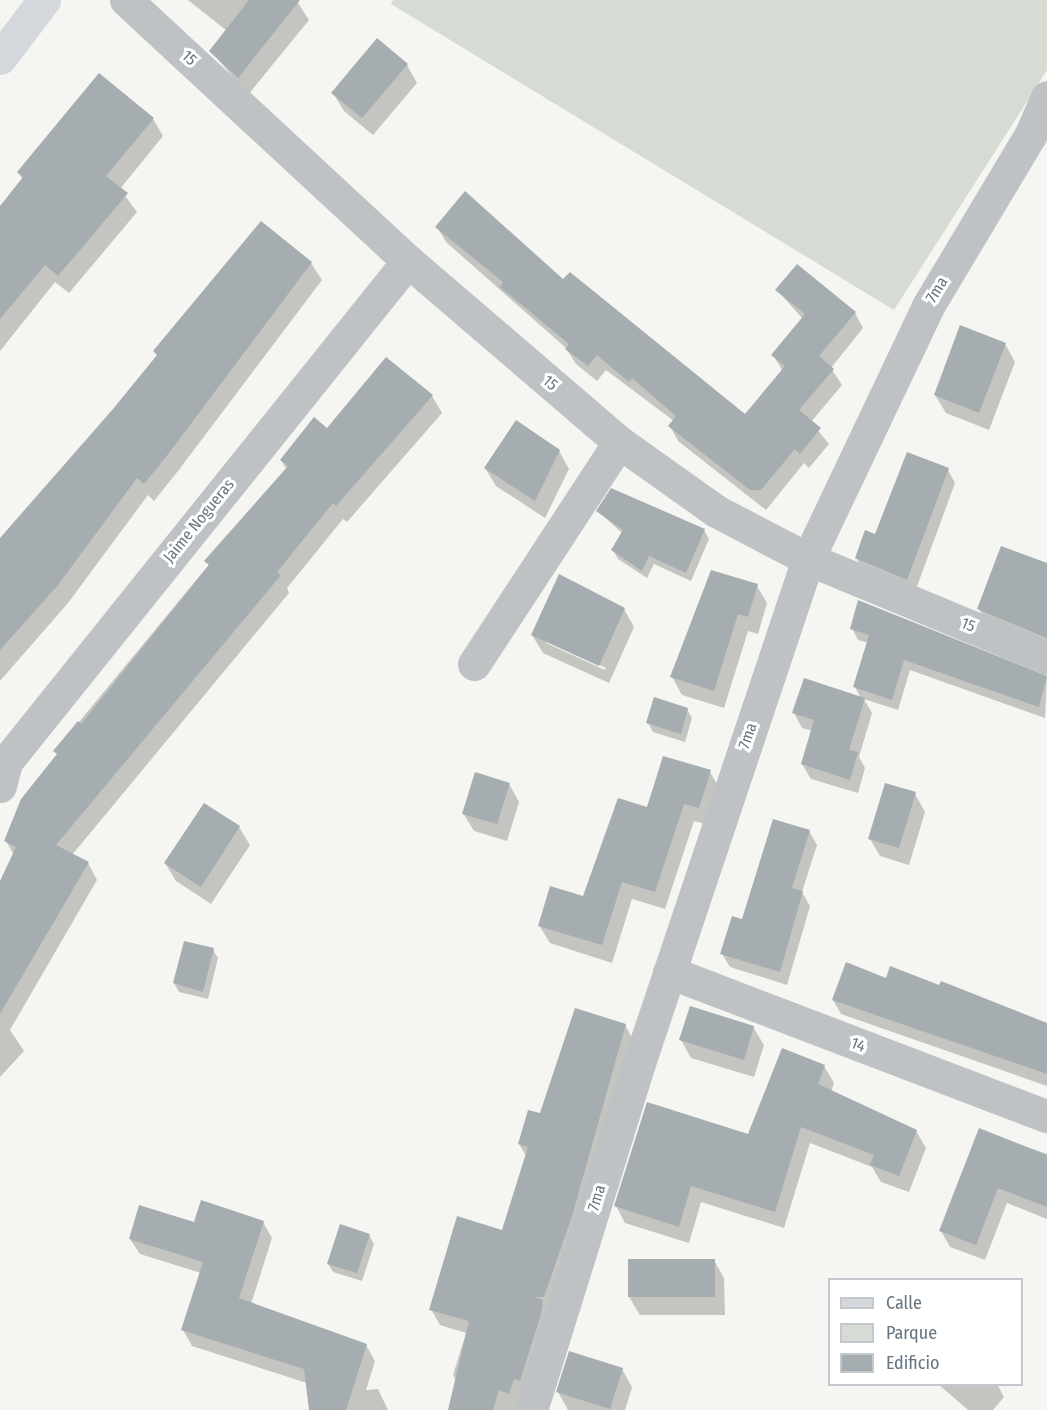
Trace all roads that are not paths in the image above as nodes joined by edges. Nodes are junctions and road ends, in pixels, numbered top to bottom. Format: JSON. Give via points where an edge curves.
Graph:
{"nodes":[{"id":1,"x":44,"y":0,"type":"edge"},
{"id":2,"x":126,"y":0,"type":"edge"},
{"id":3,"x":0,"y":58,"type":"edge"},
{"id":4,"x":1047,"y":97,"type":"edge"},
{"id":5,"x":408,"y":261,"type":"junction"},
{"id":6,"x":619,"y":442,"type":"junction"},
{"id":7,"x":808,"y":559,"type":"junction"},
{"id":8,"x":1047,"y":658,"type":"edge"},
{"id":9,"x":474,"y":664,"type":"dead end"},
{"id":10,"x":0,"y":786,"type":"edge"},
{"id":11,"x":669,"y":972,"type":"junction"},
{"id":12,"x":1047,"y":1116,"type":"edge"},
{"id":13,"x":531,"y":1410,"type":"edge"}],
"edges":[{"from":1,"to":3,"type":"main road"},
{"from":2,"to":5,"type":"street","name":"15"},
{"from":4,"to":7,"type":"street","name":"7ma","via":[[1031,134],[927,306]]},
{"from":5,"to":6,"type":"street","name":"15"},
{"from":5,"to":10,"type":"street","name":"Jaime Nogueras","via":[[6,762]]},
{"from":6,"to":7,"type":"street","name":"15","via":[[716,511]]},
{"from":6,"to":9,"type":"street"},
{"from":7,"to":8,"type":"street","name":"15"},
{"from":7,"to":11,"type":"street","name":"7ma"},
{"from":11,"to":12,"type":"street","name":"14"},
{"from":11,"to":13,"type":"street","name":"7ma"}]}
